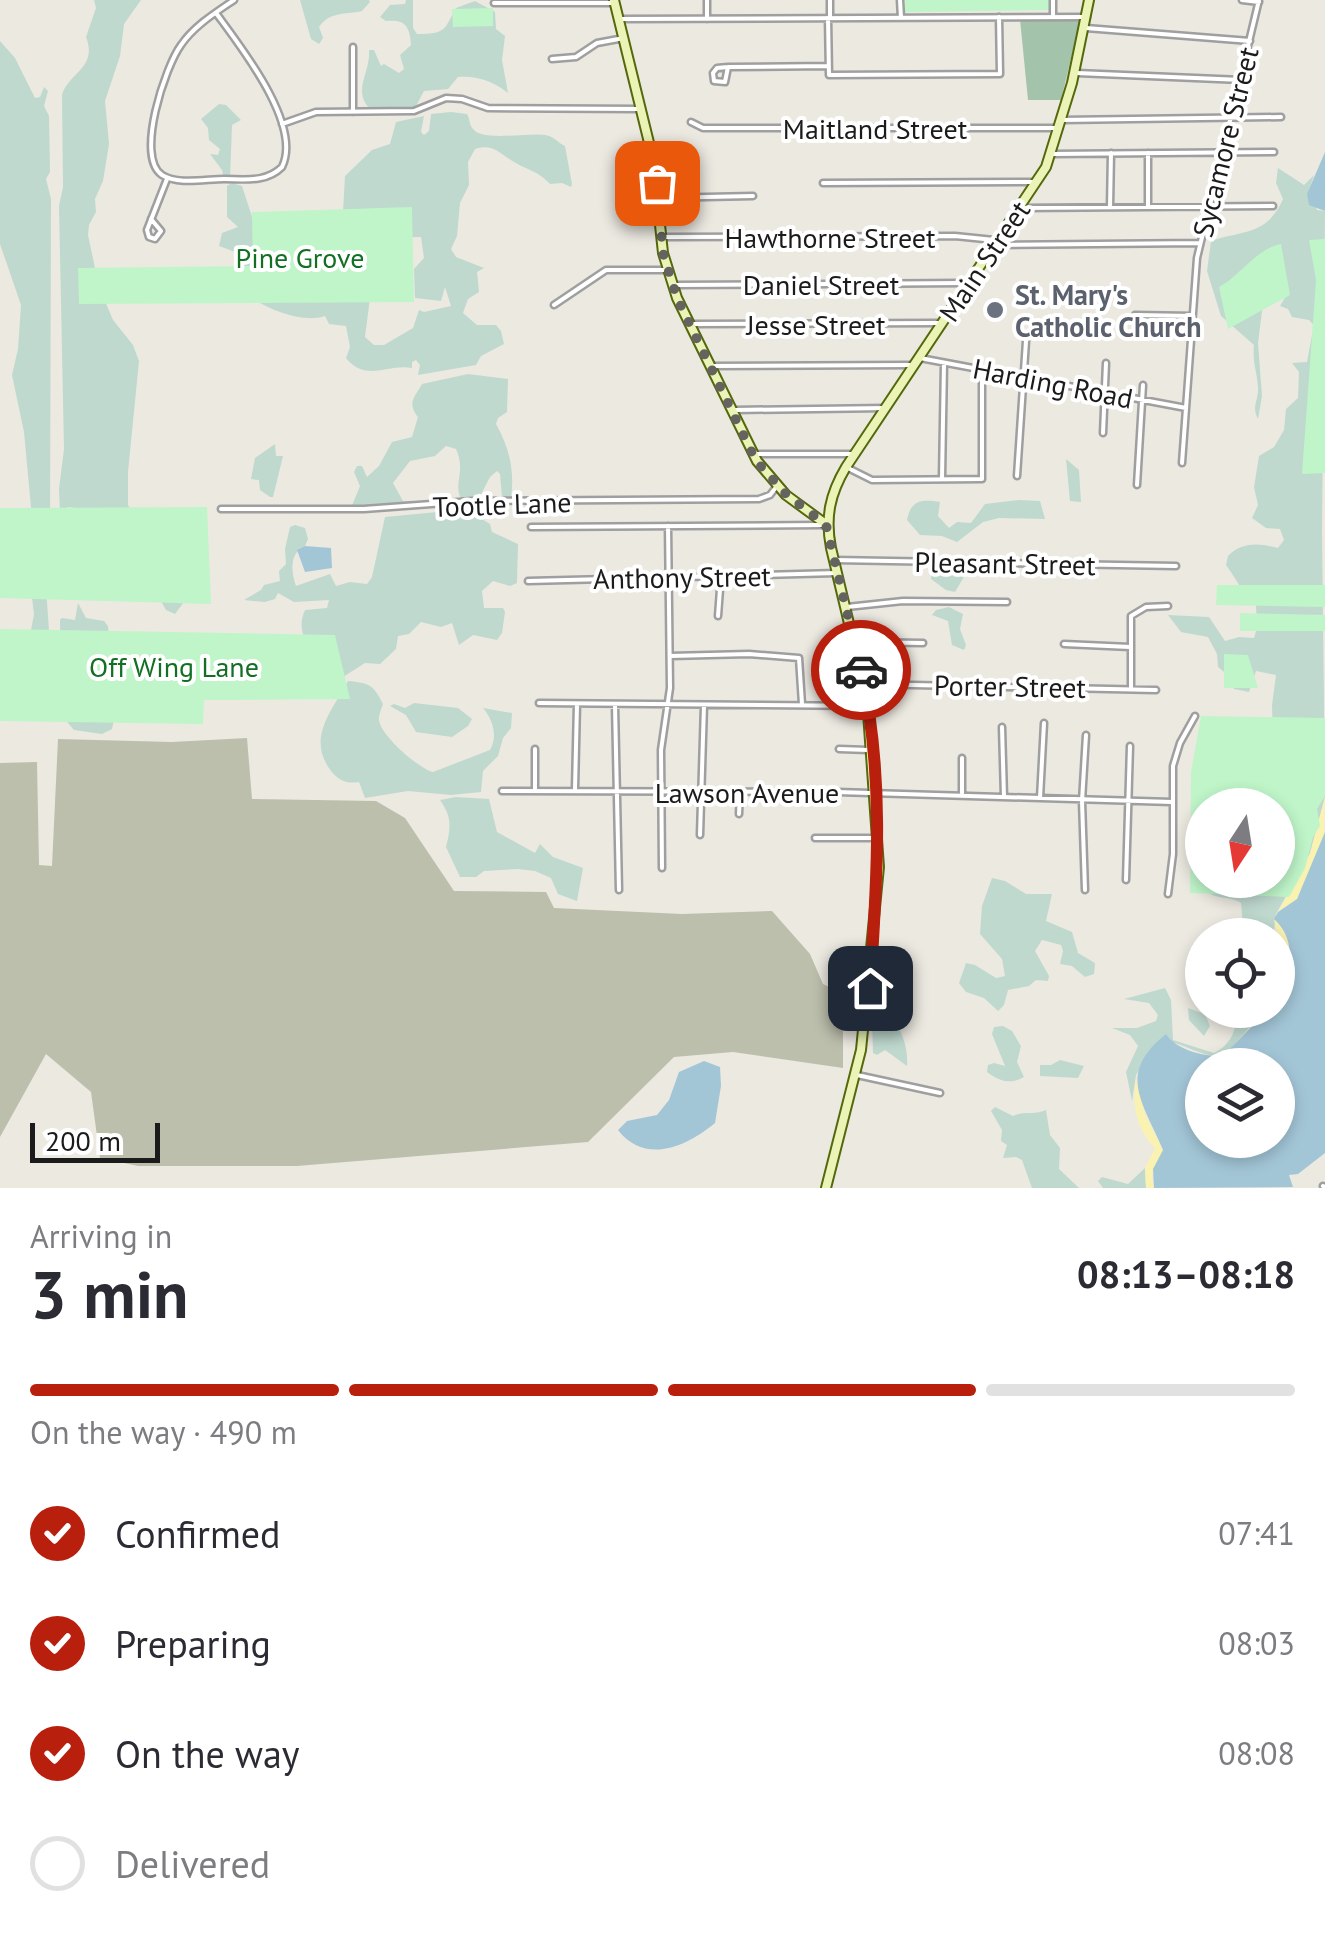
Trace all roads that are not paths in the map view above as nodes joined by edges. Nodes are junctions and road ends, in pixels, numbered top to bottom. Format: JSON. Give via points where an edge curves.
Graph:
{"nodes":[{"id":1,"x":234,"y":0,"type":"edge"},
{"id":2,"x":707,"y":0,"type":"edge"},
{"id":3,"x":830,"y":0,"type":"edge"},
{"id":4,"x":900,"y":0,"type":"edge"},
{"id":5,"x":1053,"y":0,"type":"edge"},
{"id":6,"x":1089,"y":0,"type":"edge"},
{"id":7,"x":1242,"y":0,"type":"edge"},
{"id":8,"x":1259,"y":1,"type":"edge"},
{"id":9,"x":614,"y":2,"type":"edge"},
{"id":10,"x":494,"y":3,"type":"dead end"},
{"id":11,"x":216,"y":13,"type":"junction"},
{"id":12,"x":1087,"y":16,"type":"junction"},
{"id":13,"x":999,"y":17,"type":"junction"},
{"id":14,"x":1053,"y":17,"type":"junction"},
{"id":15,"x":829,"y":18,"type":"junction"},
{"id":16,"x":900,"y":18,"type":"junction"},
{"id":17,"x":619,"y":19,"type":"junction"},
{"id":18,"x":707,"y":19,"type":"junction"},
{"id":19,"x":1085,"y":28,"type":"junction"},
{"id":20,"x":624,"y":38,"type":"junction"},
{"id":21,"x":1250,"y":41,"type":"junction"},
{"id":22,"x":353,"y":47,"type":"dead end"},
{"id":23,"x":552,"y":59,"type":"dead end"},
{"id":24,"x":829,"y":66,"type":"junction"},
{"id":25,"x":728,"y":67,"type":"dead end"},
{"id":26,"x":1074,"y":73,"type":"junction"},
{"id":27,"x":1242,"y":80,"type":"junction"},
{"id":28,"x":641,"y":109,"type":"junction"},
{"id":29,"x":353,"y":112,"type":"junction"},
{"id":30,"x":1233,"y":117,"type":"junction"},
{"id":31,"x":1281,"y":117,"type":"dead end"},
{"id":32,"x":691,"y":122,"type":"dead end"},
{"id":33,"x":1061,"y":124,"type":"junction"},
{"id":34,"x":281,"y":125,"type":"junction"},
{"id":35,"x":1224,"y":152,"type":"junction"},
{"id":36,"x":1274,"y":152,"type":"dead end"},
{"id":37,"x":1111,"y":153,"type":"junction"},
{"id":38,"x":1148,"y":153,"type":"junction"},
{"id":39,"x":1052,"y":154,"type":"junction"},
{"id":40,"x":167,"y":178,"type":"junction"},
{"id":41,"x":1037,"y":182,"type":"junction"},
{"id":42,"x":823,"y":183,"type":"dead end"},
{"id":43,"x":753,"y":196,"type":"dead end"},
{"id":44,"x":658,"y":198,"type":"junction"},
{"id":45,"x":1210,"y":206,"type":"junction"},
{"id":46,"x":1274,"y":206,"type":"dead end"},
{"id":47,"x":1110,"y":207,"type":"junction"},
{"id":48,"x":1148,"y":207,"type":"junction"},
{"id":49,"x":1020,"y":208,"type":"junction"},
{"id":50,"x":151,"y":220,"type":"dead end"},
{"id":51,"x":661,"y":237,"type":"junction"},
{"id":52,"x":997,"y":243,"type":"junction"},
{"id":53,"x":1200,"y":243,"type":"junction"},
{"id":54,"x":667,"y":270,"type":"junction"},
{"id":55,"x":970,"y":283,"type":"junction"},
{"id":56,"x":672,"y":284,"type":"junction"},
{"id":57,"x":554,"y":305,"type":"dead end"},
{"id":58,"x":1135,"y":315,"type":"dead end"},
{"id":59,"x":1192,"y":316,"type":"junction"},
{"id":60,"x":943,"y":323,"type":"junction"},
{"id":61,"x":688,"y":324,"type":"junction"},
{"id":62,"x":1026,"y":341,"type":"dead end"},
{"id":63,"x":917,"y":362,"type":"junction"},
{"id":64,"x":944,"y":363,"type":"junction"},
{"id":65,"x":1106,"y":363,"type":"dead end"},
{"id":66,"x":708,"y":366,"type":"junction"},
{"id":67,"x":982,"y":370,"type":"junction"},
{"id":68,"x":1023,"y":378,"type":"junction"},
{"id":69,"x":1143,"y":384,"type":"dead end"},
{"id":70,"x":1102,"y":392,"type":"junction"},
{"id":71,"x":1142,"y":400,"type":"junction"},
{"id":72,"x":886,"y":408,"type":"junction"},
{"id":73,"x":1186,"y":408,"type":"junction"},
{"id":74,"x":730,"y":410,"type":"junction"},
{"id":75,"x":1103,"y":433,"type":"dead end"},
{"id":76,"x":752,"y":454,"type":"junction"},
{"id":77,"x":855,"y":454,"type":"junction"},
{"id":78,"x":1182,"y":464,"type":"dead end"},
{"id":79,"x":846,"y":466,"type":"junction"},
{"id":80,"x":1017,"y":476,"type":"dead end"},
{"id":81,"x":942,"y":478,"type":"junction"},
{"id":82,"x":1137,"y":485,"type":"dead end"},
{"id":83,"x":777,"y":486,"type":"junction"},
{"id":84,"x":221,"y":510,"type":"dead end"},
{"id":85,"x":826,"y":525,"type":"junction"},
{"id":86,"x":668,"y":526,"type":"junction"},
{"id":87,"x":531,"y":527,"type":"dead end"},
{"id":88,"x":834,"y":560,"type":"junction"},
{"id":89,"x":1176,"y":566,"type":"dead end"},
{"id":90,"x":837,"y":574,"type":"junction"},
{"id":91,"x":720,"y":576,"type":"junction"},
{"id":92,"x":670,"y":577,"type":"junction"},
{"id":93,"x":528,"y":580,"type":"dead end"},
{"id":94,"x":1007,"y":602,"type":"dead end"},
{"id":95,"x":1168,"y":606,"type":"dead end"},
{"id":96,"x":845,"y":608,"type":"junction"},
{"id":97,"x":718,"y":616,"type":"dead end"},
{"id":98,"x":854,"y":642,"type":"junction"},
{"id":99,"x":923,"y":642,"type":"dead end"},
{"id":100,"x":1064,"y":644,"type":"dead end"},
{"id":101,"x":1130,"y":647,"type":"junction"},
{"id":102,"x":670,"y":656,"type":"junction"},
{"id":103,"x":865,"y":684,"type":"junction"},
{"id":104,"x":1131,"y":688,"type":"junction"},
{"id":105,"x":1156,"y":690,"type":"dead end"},
{"id":106,"x":539,"y":703,"type":"dead end"},
{"id":107,"x":666,"y":703,"type":"junction"},
{"id":108,"x":577,"y":704,"type":"junction"},
{"id":109,"x":615,"y":704,"type":"junction"},
{"id":110,"x":704,"y":704,"type":"junction"},
{"id":111,"x":802,"y":704,"type":"junction"},
{"id":112,"x":868,"y":706,"type":"junction"},
{"id":113,"x":1195,"y":716,"type":"dead end"},
{"id":114,"x":1044,"y":723,"type":"dead end"},
{"id":115,"x":1002,"y":727,"type":"dead end"},
{"id":116,"x":1086,"y":735,"type":"dead end"},
{"id":117,"x":1130,"y":746,"type":"dead end"},
{"id":118,"x":535,"y":749,"type":"dead end"},
{"id":119,"x":838,"y":750,"type":"dead end"},
{"id":120,"x":872,"y":750,"type":"junction"},
{"id":121,"x":962,"y":758,"type":"dead end"},
{"id":122,"x":502,"y":790,"type":"dead end"},
{"id":123,"x":535,"y":790,"type":"junction"},
{"id":124,"x":576,"y":791,"type":"junction"},
{"id":125,"x":617,"y":792,"type":"junction"},
{"id":126,"x":662,"y":792,"type":"junction"},
{"id":127,"x":701,"y":792,"type":"junction"},
{"id":128,"x":740,"y":792,"type":"junction"},
{"id":129,"x":876,"y":793,"type":"junction"},
{"id":130,"x":962,"y":796,"type":"junction"},
{"id":131,"x":1004,"y":797,"type":"junction"},
{"id":132,"x":1040,"y":798,"type":"junction"},
{"id":133,"x":1082,"y":801,"type":"junction"},
{"id":134,"x":1127,"y":802,"type":"junction"},
{"id":135,"x":1172,"y":802,"type":"junction"},
{"id":136,"x":739,"y":814,"type":"dead end"},
{"id":137,"x":700,"y":835,"type":"dead end"},
{"id":138,"x":814,"y":838,"type":"dead end"},
{"id":139,"x":878,"y":838,"type":"junction"},
{"id":140,"x":662,"y":868,"type":"dead end"},
{"id":141,"x":1126,"y":880,"type":"dead end"},
{"id":142,"x":619,"y":890,"type":"dead end"},
{"id":143,"x":1084,"y":890,"type":"dead end"},
{"id":144,"x":1168,"y":894,"type":"dead end"},
{"id":145,"x":870,"y":980,"type":"junction"},
{"id":146,"x":900,"y":982,"type":"dead end"},
{"id":147,"x":856,"y":1075,"type":"junction"},
{"id":148,"x":940,"y":1093,"type":"dead end"},
{"id":149,"x":826,"y":1188,"type":"edge"}],
"edges":[{"from":1,"to":11,"type":"street"},
{"from":2,"to":18,"type":"street"},
{"from":3,"to":15,"type":"street"},
{"from":4,"to":16,"type":"street"},
{"from":5,"to":14,"type":"street"},
{"from":6,"to":12,"type":"main road","name":"Main Street"},
{"from":7,"to":8,"type":"street"},
{"from":8,"to":21,"type":"street","name":"Sycamore Street"},
{"from":9,"to":10,"type":"street"},
{"from":9,"to":17,"type":"main road"},
{"from":11,"to":34,"type":"street","via":[[260,72]]},
{"from":11,"to":40,"type":"street","via":[[181,44],[166,76],[149,149]]},
{"from":12,"to":14,"type":"street"},
{"from":12,"to":19,"type":"main road","name":"Main Street"},
{"from":13,"to":14,"type":"street"},
{"from":13,"to":16,"type":"street"},
{"from":13,"to":24,"type":"street","via":[[1000,74],[829,75]]},
{"from":15,"to":16,"type":"street"},
{"from":15,"to":18,"type":"street"},
{"from":15,"to":24,"type":"street"},
{"from":17,"to":18,"type":"street"},
{"from":17,"to":20,"type":"main road"},
{"from":19,"to":21,"type":"street"},
{"from":19,"to":26,"type":"main road","name":"Main Street"},
{"from":20,"to":23,"type":"street"},
{"from":20,"to":28,"type":"main road"},
{"from":21,"to":27,"type":"street","name":"Sycamore Street"},
{"from":22,"to":29,"type":"street"},
{"from":24,"to":25,"type":"street"},
{"from":26,"to":27,"type":"street"},
{"from":26,"to":33,"type":"main road","name":"Main Street"},
{"from":27,"to":30,"type":"street","name":"Sycamore Street"},
{"from":28,"to":29,"type":"street","via":[[488,108],[446,98],[414,111]]},
{"from":28,"to":44,"type":"main road"},
{"from":29,"to":34,"type":"street","via":[[316,112]]},
{"from":30,"to":31,"type":"street","name":"Maitland Street"},
{"from":30,"to":33,"type":"street","name":"Maitland Street"},
{"from":30,"to":35,"type":"street","name":"Sycamore Street"},
{"from":32,"to":33,"type":"street","name":"Maitland Street","via":[[704,128]]},
{"from":33,"to":39,"type":"main road","name":"Main Street"},
{"from":34,"to":40,"type":"street","via":[[288,152],[272,175]]},
{"from":35,"to":36,"type":"street"},
{"from":35,"to":38,"type":"street"},
{"from":35,"to":45,"type":"street","name":"Sycamore Street"},
{"from":37,"to":38,"type":"street"},
{"from":37,"to":39,"type":"street"},
{"from":37,"to":47,"type":"street"},
{"from":38,"to":48,"type":"street"},
{"from":39,"to":41,"type":"main road","name":"Main Street"},
{"from":40,"to":50,"type":"street"},
{"from":41,"to":42,"type":"street"},
{"from":41,"to":49,"type":"main road","name":"Main Street"},
{"from":43,"to":44,"type":"street"},
{"from":44,"to":51,"type":"main road"},
{"from":45,"to":46,"type":"street"},
{"from":45,"to":48,"type":"street"},
{"from":45,"to":53,"type":"street","name":"Sycamore Street"},
{"from":47,"to":48,"type":"street"},
{"from":47,"to":49,"type":"street"},
{"from":49,"to":52,"type":"main road","name":"Main Street"},
{"from":51,"to":52,"type":"street","name":"Hawthorne Street","via":[[954,236]]},
{"from":51,"to":54,"type":"main road"},
{"from":52,"to":53,"type":"street","name":"Hawthorne Street"},
{"from":52,"to":55,"type":"main road","name":"Main Street"},
{"from":53,"to":59,"type":"street","name":"Sycamore Street"},
{"from":54,"to":56,"type":"main road"},
{"from":54,"to":57,"type":"street","via":[[600,272]]},
{"from":55,"to":56,"type":"street","name":"Daniel Street"},
{"from":55,"to":60,"type":"main road","name":"Main Street"},
{"from":56,"to":61,"type":"main road"},
{"from":58,"to":59,"type":"street"},
{"from":59,"to":73,"type":"street","name":"Sycamore Street"},
{"from":60,"to":61,"type":"street","name":"Jesse Street"},
{"from":60,"to":63,"type":"main road","name":"Main Street"},
{"from":61,"to":66,"type":"main road"},
{"from":62,"to":68,"type":"street"},
{"from":63,"to":64,"type":"street","name":"Harding Road"},
{"from":63,"to":66,"type":"street","name":"Harding Road"},
{"from":63,"to":72,"type":"main road","name":"Main Street"},
{"from":64,"to":67,"type":"street","name":"Harding Road"},
{"from":64,"to":81,"type":"street"},
{"from":65,"to":70,"type":"street"},
{"from":66,"to":74,"type":"main road"},
{"from":67,"to":68,"type":"street","name":"Harding Road"},
{"from":67,"to":81,"type":"street","via":[[982,479]]},
{"from":68,"to":70,"type":"street","name":"Harding Road"},
{"from":68,"to":80,"type":"street"},
{"from":69,"to":71,"type":"street"},
{"from":70,"to":71,"type":"street","name":"Harding Road"},
{"from":70,"to":75,"type":"street"},
{"from":71,"to":73,"type":"street","name":"Harding Road"},
{"from":71,"to":82,"type":"street"},
{"from":72,"to":74,"type":"street"},
{"from":72,"to":77,"type":"main road","name":"Main Street"},
{"from":73,"to":78,"type":"street","name":"Sycamore Street"},
{"from":74,"to":76,"type":"main road"},
{"from":76,"to":77,"type":"street"},
{"from":76,"to":83,"type":"main road"},
{"from":77,"to":79,"type":"main road","name":"Main Street"},
{"from":79,"to":81,"type":"street","via":[[872,480]]},
{"from":79,"to":85,"type":"main road","name":"Main Street"},
{"from":83,"to":84,"type":"street","name":"Tootle Lane","via":[[759,499]]},
{"from":83,"to":85,"type":"main road"},
{"from":85,"to":86,"type":"street"},
{"from":85,"to":88,"type":"main road"},
{"from":86,"to":87,"type":"street"},
{"from":86,"to":92,"type":"street"},
{"from":88,"to":89,"type":"street","name":"Pleasant Street"},
{"from":88,"to":90,"type":"main road"},
{"from":90,"to":91,"type":"street","name":"Anthony Street"},
{"from":90,"to":96,"type":"main road"},
{"from":91,"to":92,"type":"street","name":"Anthony Street"},
{"from":91,"to":97,"type":"street"},
{"from":92,"to":93,"type":"street","name":"Anthony Street"},
{"from":92,"to":102,"type":"street"},
{"from":94,"to":96,"type":"street"},
{"from":95,"to":101,"type":"street","via":[[1131,616]]},
{"from":96,"to":98,"type":"main road"},
{"from":98,"to":99,"type":"street"},
{"from":98,"to":103,"type":"main road"},
{"from":100,"to":101,"type":"street"},
{"from":101,"to":104,"type":"street"},
{"from":102,"to":107,"type":"street"},
{"from":102,"to":111,"type":"street","via":[[799,658]]},
{"from":103,"to":104,"type":"street","name":"Porter Street"},
{"from":103,"to":112,"type":"main road"},
{"from":104,"to":105,"type":"street","name":"Porter Street"},
{"from":106,"to":108,"type":"street"},
{"from":107,"to":109,"type":"street"},
{"from":107,"to":110,"type":"street"},
{"from":107,"to":126,"type":"street"},
{"from":108,"to":109,"type":"street"},
{"from":108,"to":124,"type":"street"},
{"from":109,"to":125,"type":"street"},
{"from":110,"to":111,"type":"street"},
{"from":110,"to":127,"type":"street"},
{"from":111,"to":112,"type":"street"},
{"from":112,"to":120,"type":"main road"},
{"from":113,"to":135,"type":"street","via":[[1173,766]]},
{"from":114,"to":132,"type":"street"},
{"from":115,"to":131,"type":"street"},
{"from":116,"to":133,"type":"street"},
{"from":117,"to":134,"type":"street"},
{"from":118,"to":123,"type":"street"},
{"from":119,"to":120,"type":"street"},
{"from":120,"to":129,"type":"main road"},
{"from":121,"to":130,"type":"street"},
{"from":122,"to":123,"type":"street","name":"Lawson Avenue"},
{"from":123,"to":124,"type":"street","name":"Lawson Avenue"},
{"from":124,"to":125,"type":"street","name":"Lawson Avenue"},
{"from":125,"to":126,"type":"street","name":"Lawson Avenue"},
{"from":125,"to":142,"type":"street"},
{"from":126,"to":127,"type":"street","name":"Lawson Avenue"},
{"from":126,"to":140,"type":"street"},
{"from":127,"to":128,"type":"street","name":"Lawson Avenue"},
{"from":127,"to":137,"type":"street"},
{"from":128,"to":129,"type":"street","name":"Lawson Avenue"},
{"from":128,"to":136,"type":"street"},
{"from":129,"to":130,"type":"street","name":"Lawson Avenue"},
{"from":129,"to":139,"type":"main road"},
{"from":130,"to":131,"type":"street","name":"Lawson Avenue"},
{"from":131,"to":132,"type":"street","name":"Lawson Avenue"},
{"from":132,"to":133,"type":"street","name":"Lawson Avenue"},
{"from":133,"to":134,"type":"street","name":"Lawson Avenue"},
{"from":133,"to":143,"type":"street"},
{"from":134,"to":135,"type":"street","name":"Lawson Avenue"},
{"from":134,"to":141,"type":"street"},
{"from":135,"to":144,"type":"street"},
{"from":138,"to":139,"type":"street"},
{"from":139,"to":145,"type":"main road"},
{"from":145,"to":146,"type":"street"},
{"from":145,"to":147,"type":"main road"},
{"from":147,"to":148,"type":"street"},
{"from":147,"to":149,"type":"main road"}]}
